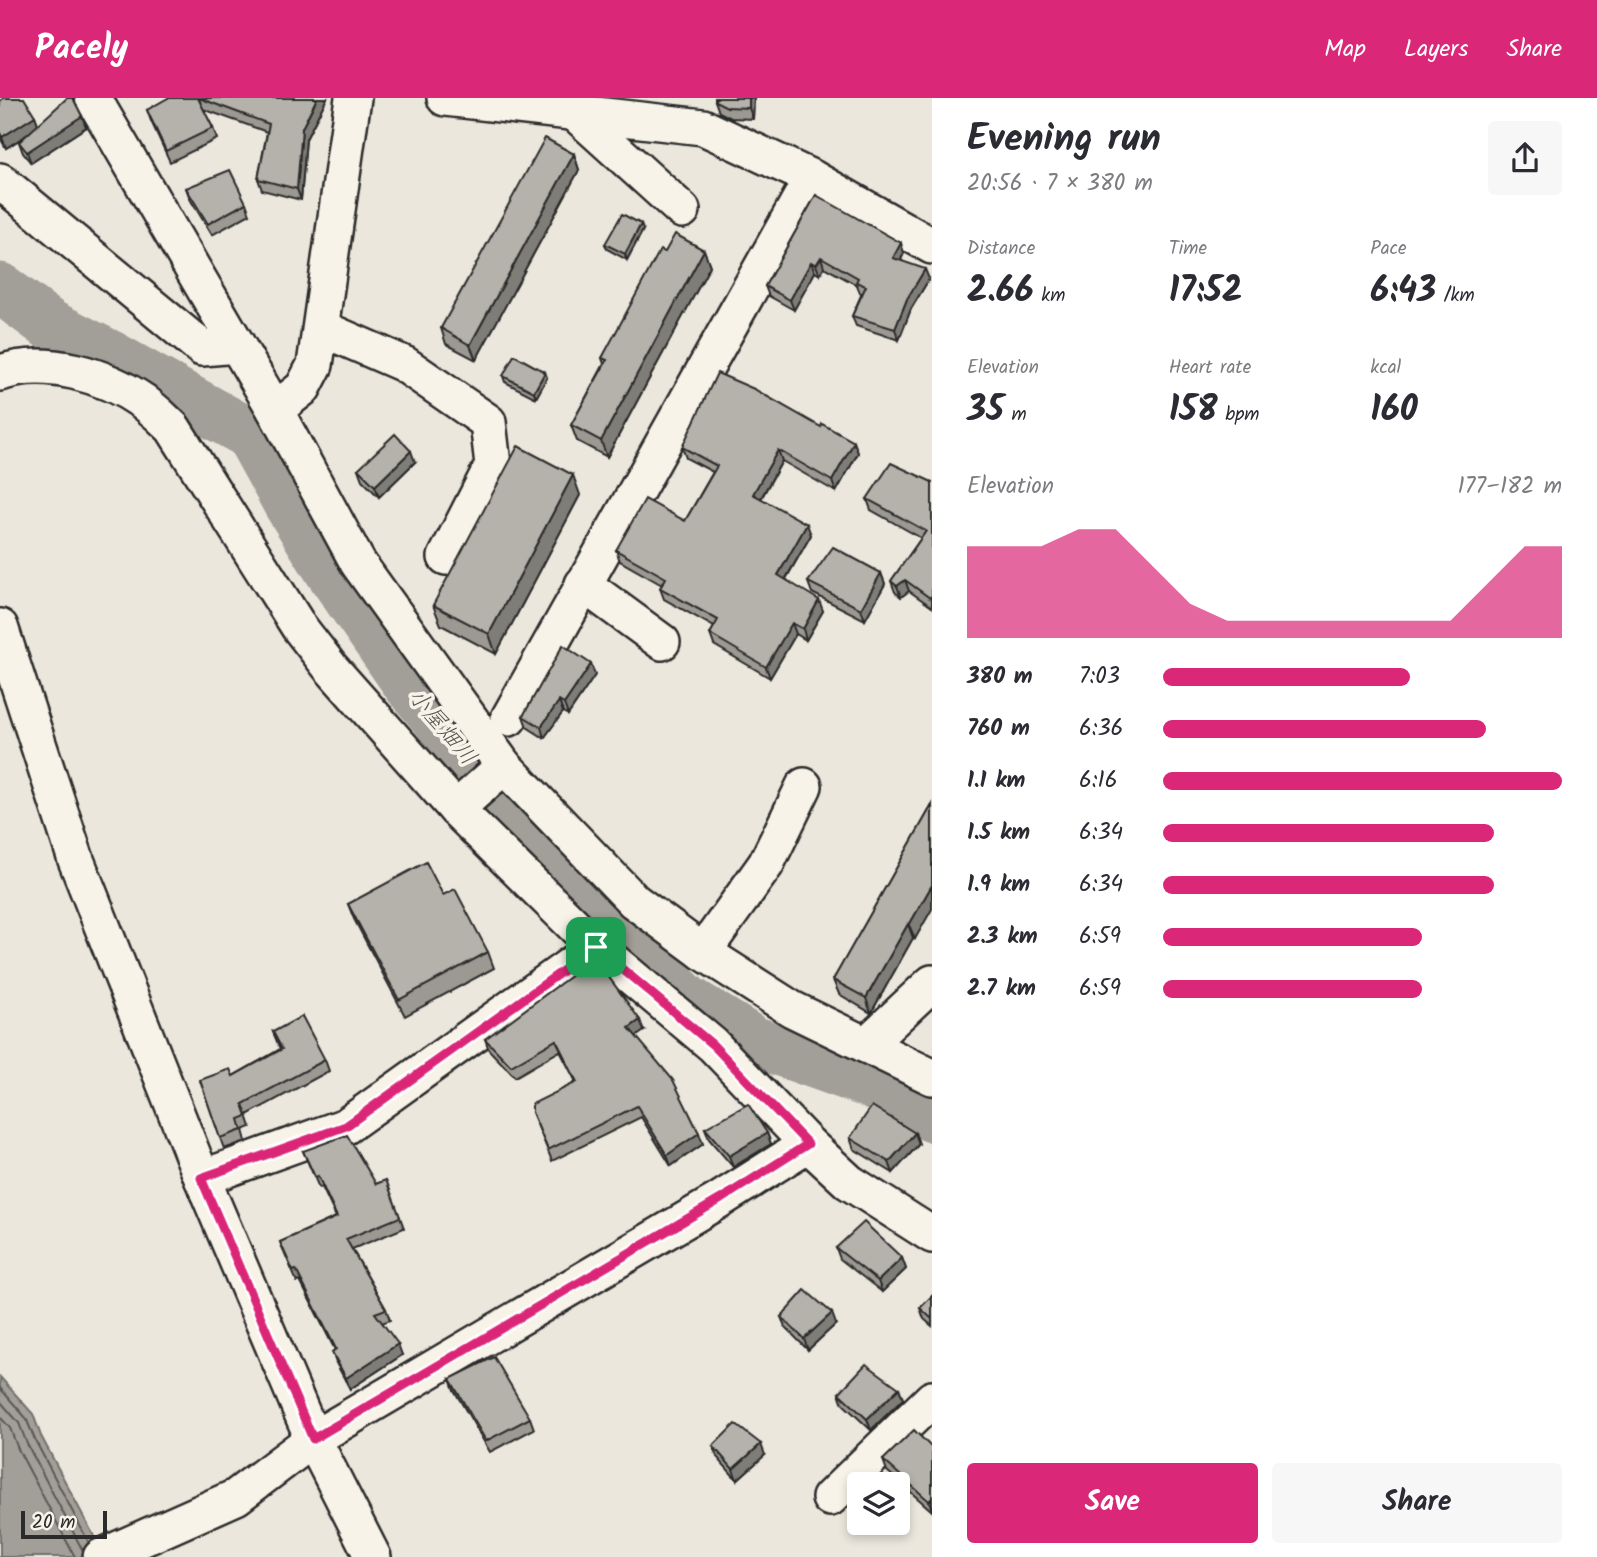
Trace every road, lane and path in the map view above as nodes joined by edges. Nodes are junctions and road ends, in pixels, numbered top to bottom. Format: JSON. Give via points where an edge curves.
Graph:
{"nodes":[{"id":1,"x":93,"y":98,"type":"edge"},
{"id":2,"x":353,"y":98,"type":"edge"},
{"id":3,"x":445,"y":98,"type":"edge"},
{"id":4,"x":614,"y":107,"type":"edge"},
{"id":5,"x":574,"y":112,"type":"junction"},
{"id":6,"x":812,"y":178,"type":"junction"},
{"id":7,"x":0,"y":181,"type":"edge"},
{"id":8,"x":682,"y":210,"type":"dead end"},
{"id":9,"x":931,"y":243,"type":"edge"},
{"id":10,"x":321,"y":328,"type":"junction"},
{"id":11,"x":237,"y":345,"type":"junction"},
{"id":12,"x":0,"y":373,"type":"edge"},
{"id":13,"x":275,"y":410,"type":"junction"},
{"id":14,"x":446,"y":557,"type":"dead end"},
{"id":15,"x":583,"y":584,"type":"junction"},
{"id":16,"x":0,"y":627,"type":"edge"},
{"id":17,"x":662,"y":642,"type":"dead end"},
{"id":18,"x":509,"y":718,"type":"dead end"},
{"id":19,"x":500,"y":769,"type":"junction"},
{"id":20,"x":804,"y":786,"type":"dead end"},
{"id":21,"x":460,"y":805,"type":"junction"},
{"id":22,"x":596,"y":947,"type":"junction"},
{"id":23,"x":703,"y":952,"type":"junction"},
{"id":24,"x":932,"y":983,"type":"edge"},
{"id":25,"x":866,"y":1045,"type":"junction"},
{"id":26,"x":932,"y":1077,"type":"edge"},
{"id":27,"x":808,"y":1144,"type":"junction"},
{"id":28,"x":201,"y":1178,"type":"junction"},
{"id":29,"x":932,"y":1235,"type":"edge"},
{"id":30,"x":932,"y":1399,"type":"edge"},
{"id":31,"x":313,"y":1439,"type":"junction"},
{"id":32,"x":830,"y":1498,"type":"dead end"},
{"id":33,"x":101,"y":1557,"type":"edge"},
{"id":34,"x":373,"y":1557,"type":"edge"}],
"edges":[{"from":1,"to":11,"type":"street"},
{"from":2,"to":10,"type":"street"},
{"from":3,"to":5,"type":"street"},
{"from":4,"to":5,"type":"street"},
{"from":4,"to":6,"type":"street","via":[[703,127]]},
{"from":5,"to":8,"type":"street"},
{"from":6,"to":9,"type":"street"},
{"from":6,"to":15,"type":"street"},
{"from":7,"to":11,"type":"street","via":[[202,348]]},
{"from":10,"to":13,"type":"street","via":[[315,365],[303,388]]},
{"from":10,"to":14,"type":"street","via":[[404,364],[488,422],[493,465]]},
{"from":11,"to":13,"type":"street"},
{"from":12,"to":21,"type":"street","via":[[17,367],[64,369],[105,380],[145,402],[173,428],[299,627],[330,667]]},
{"from":13,"to":19,"type":"street","via":[[358,563]]},
{"from":15,"to":17,"type":"street"},
{"from":15,"to":18,"type":"street"},
{"from":16,"to":28,"type":"street","via":[[76,860]]},
{"from":19,"to":21,"type":"street"},
{"from":19,"to":23,"type":"street","via":[[634,901]]},
{"from":20,"to":23,"type":"street","via":[[766,864]]},
{"from":21,"to":22,"type":"street"},
{"from":22,"to":27,"type":"street","via":[[713,1045]]},
{"from":22,"to":28,"type":"street","via":[[346,1126]]},
{"from":23,"to":25,"type":"street","via":[[792,1009]]},
{"from":24,"to":25,"type":"street"},
{"from":25,"to":26,"type":"street"},
{"from":27,"to":29,"type":"street","via":[[849,1182]]},
{"from":27,"to":31,"type":"street"},
{"from":28,"to":31,"type":"street"},
{"from":30,"to":32,"type":"street"},
{"from":31,"to":33,"type":"street","via":[[236,1497]]},
{"from":31,"to":34,"type":"street"}]}
